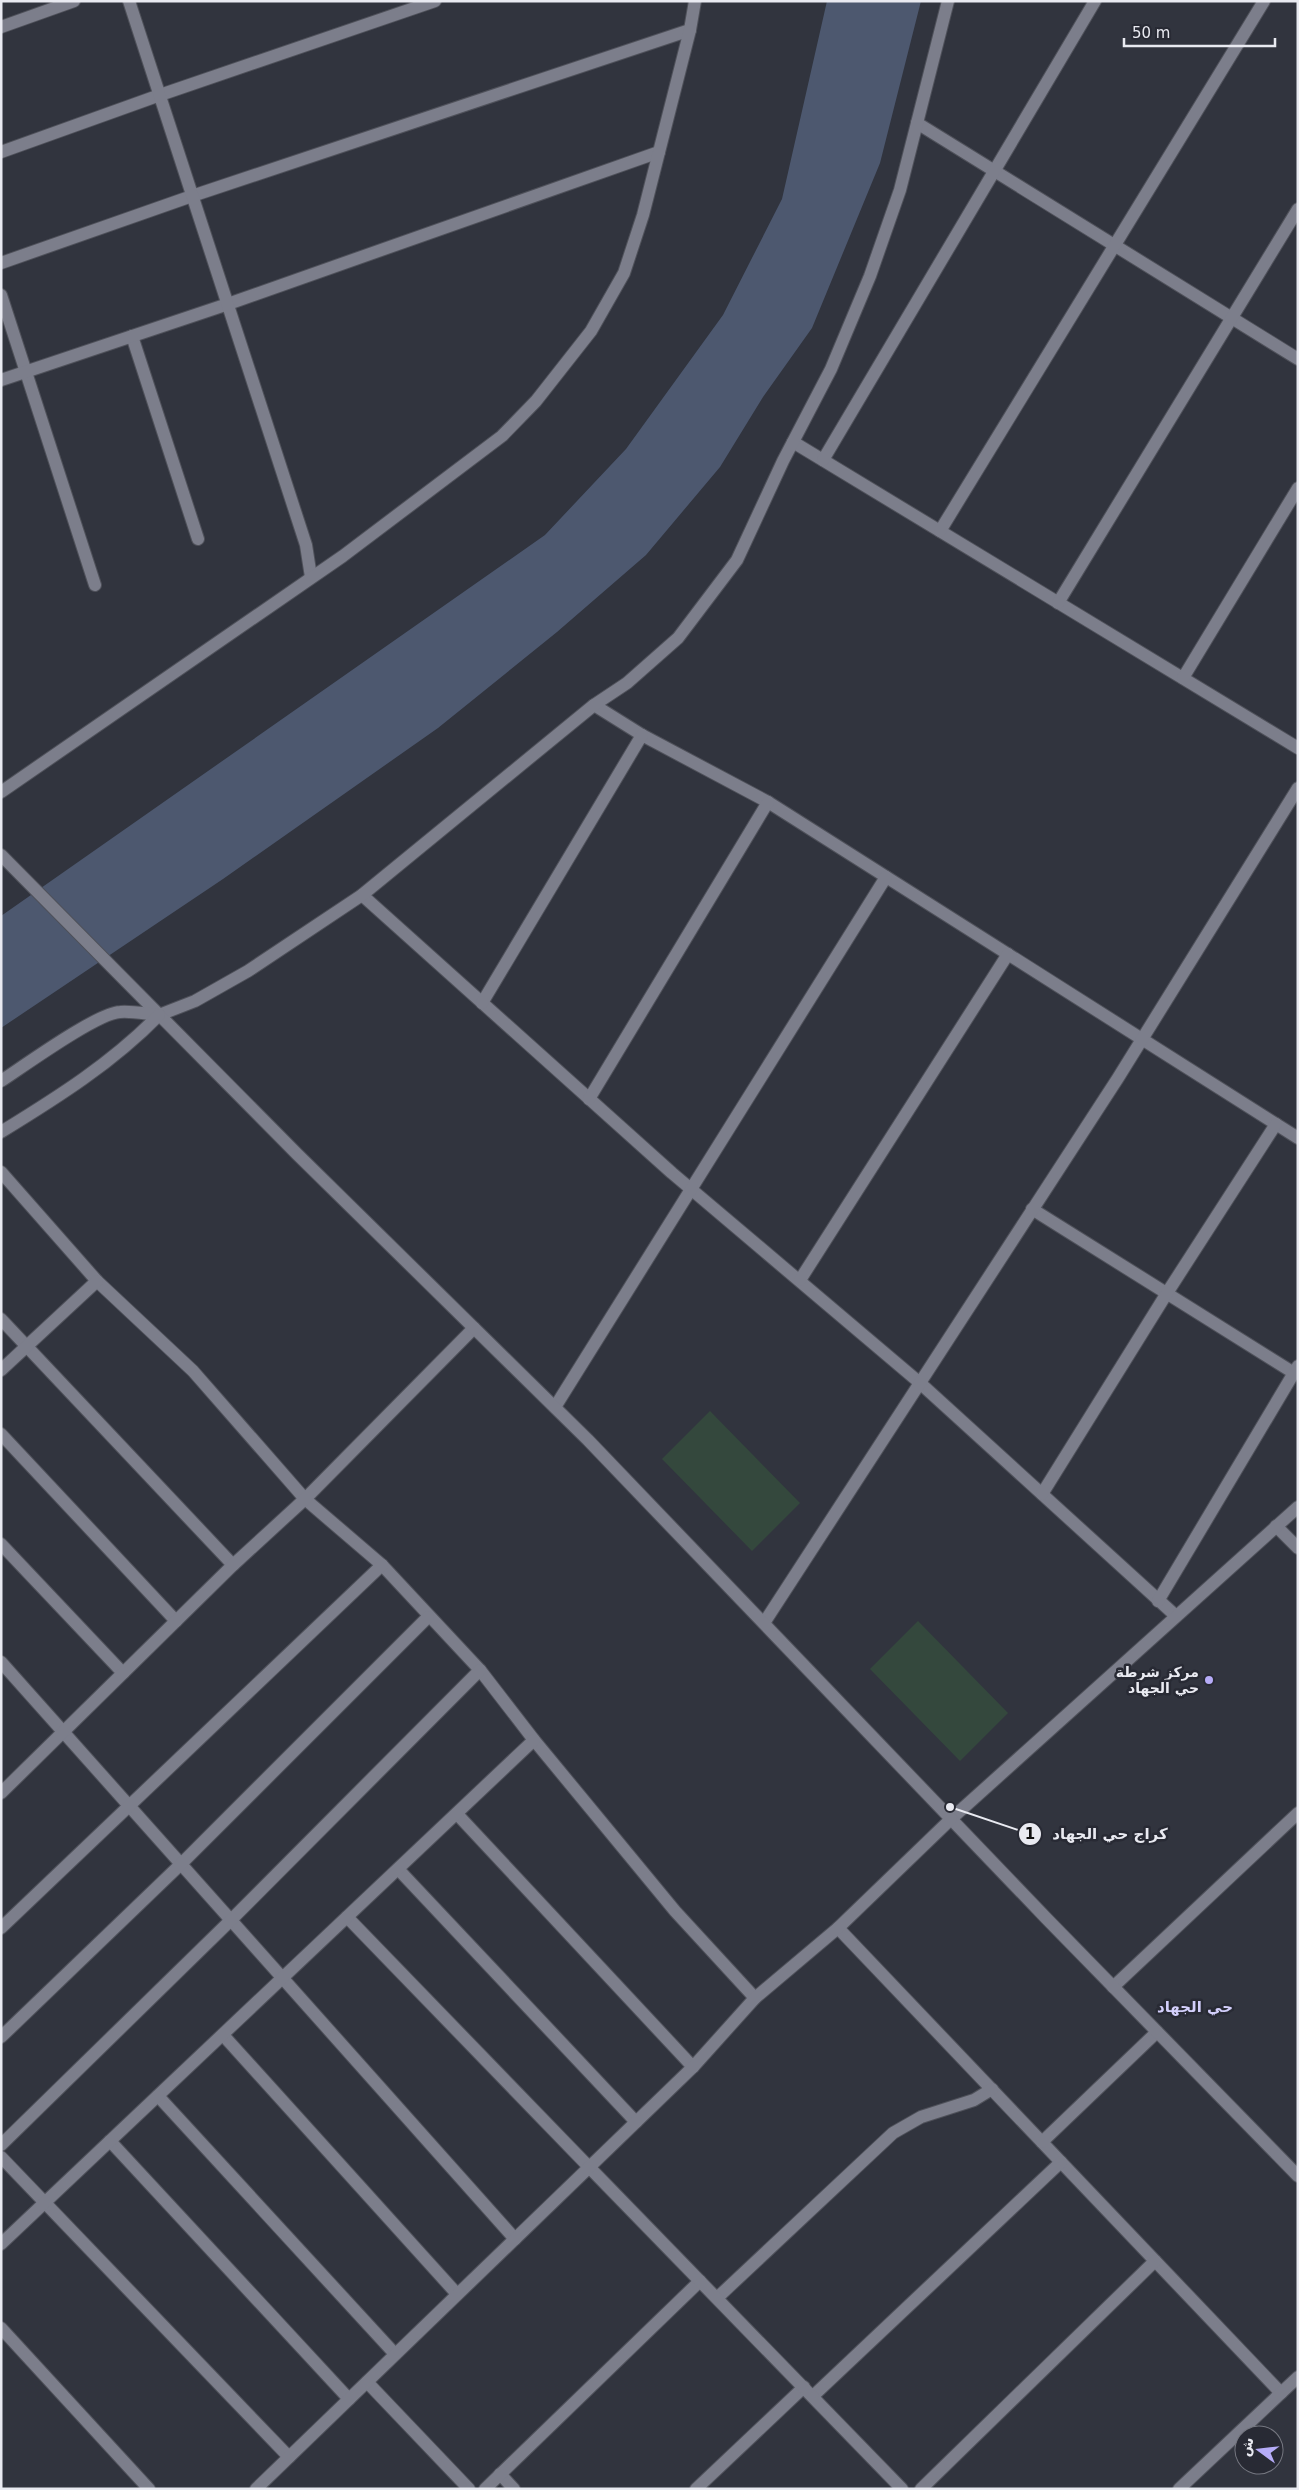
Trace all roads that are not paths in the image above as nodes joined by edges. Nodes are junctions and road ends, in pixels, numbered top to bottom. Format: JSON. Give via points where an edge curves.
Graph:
{"nodes":[{"id":1,"x":74,"y":1,"type":"edge"},
{"id":2,"x":129,"y":1,"type":"edge"},
{"id":3,"x":435,"y":1,"type":"edge"},
{"id":4,"x":695,"y":1,"type":"edge"},
{"id":5,"x":948,"y":1,"type":"edge"},
{"id":6,"x":1095,"y":1,"type":"edge"},
{"id":7,"x":1264,"y":1,"type":"edge"},
{"id":8,"x":1,"y":27,"type":"edge"},
{"id":9,"x":690,"y":30,"type":"junction"},
{"id":10,"x":160,"y":95,"type":"junction"},
{"id":11,"x":917,"y":123,"type":"junction"},
{"id":12,"x":1,"y":152,"type":"edge"},
{"id":13,"x":659,"y":152,"type":"junction"},
{"id":14,"x":994,"y":171,"type":"junction"},
{"id":15,"x":192,"y":196,"type":"junction"},
{"id":16,"x":1298,"y":209,"type":"edge"},
{"id":17,"x":1114,"y":245,"type":"junction"},
{"id":18,"x":1,"y":263,"type":"edge"},
{"id":19,"x":1,"y":295,"type":"edge"},
{"id":20,"x":228,"y":304,"type":"junction"},
{"id":21,"x":1231,"y":317,"type":"junction"},
{"id":22,"x":132,"y":336,"type":"junction"},
{"id":23,"x":1298,"y":359,"type":"edge"},
{"id":24,"x":26,"y":372,"type":"junction"},
{"id":25,"x":1,"y":380,"type":"edge"},
{"id":26,"x":793,"y":442,"type":"junction"},
{"id":27,"x":823,"y":460,"type":"junction"},
{"id":28,"x":1298,"y":488,"type":"edge"},
{"id":29,"x":940,"y":531,"type":"junction"},
{"id":30,"x":198,"y":540,"type":"dead end"},
{"id":31,"x":311,"y":578,"type":"junction"},
{"id":32,"x":95,"y":585,"type":"dead end"},
{"id":33,"x":1058,"y":603,"type":"junction"},
{"id":34,"x":1183,"y":678,"type":"junction"},
{"id":35,"x":594,"y":705,"type":"junction"},
{"id":36,"x":642,"y":736,"type":"junction"},
{"id":37,"x":1298,"y":748,"type":"edge"},
{"id":38,"x":1298,"y":788,"type":"edge"},
{"id":39,"x":1,"y":792,"type":"edge"},
{"id":40,"x":768,"y":802,"type":"junction"},
{"id":41,"x":1,"y":855,"type":"edge"},
{"id":42,"x":886,"y":877,"type":"junction"},
{"id":43,"x":362,"y":895,"type":"junction"},
{"id":44,"x":1008,"y":954,"type":"junction"},
{"id":45,"x":482,"y":1003,"type":"junction"},
{"id":46,"x":159,"y":1015,"type":"junction"},
{"id":47,"x":1142,"y":1038,"type":"junction"},
{"id":48,"x":1,"y":1081,"type":"edge"},
{"id":49,"x":589,"y":1099,"type":"junction"},
{"id":50,"x":1276,"y":1124,"type":"junction"},
{"id":51,"x":1,"y":1132,"type":"edge"},
{"id":52,"x":1298,"y":1138,"type":"edge"},
{"id":53,"x":1,"y":1172,"type":"edge"},
{"id":54,"x":691,"y":1189,"type":"junction"},
{"id":55,"x":1032,"y":1209,"type":"junction"},
{"id":56,"x":800,"y":1280,"type":"junction"},
{"id":57,"x":97,"y":1281,"type":"junction"},
{"id":58,"x":1167,"y":1293,"type":"junction"},
{"id":59,"x":1,"y":1319,"type":"edge"},
{"id":60,"x":474,"y":1328,"type":"junction"},
{"id":61,"x":27,"y":1345,"type":"junction"},
{"id":62,"x":1296,"y":1369,"type":"edge"},
{"id":63,"x":1,"y":1370,"type":"edge"},
{"id":64,"x":920,"y":1383,"type":"junction"},
{"id":65,"x":554,"y":1407,"type":"junction"},
{"id":66,"x":1,"y":1434,"type":"edge"},
{"id":67,"x":1042,"y":1494,"type":"junction"},
{"id":68,"x":305,"y":1499,"type":"junction"},
{"id":69,"x":1296,"y":1511,"type":"edge"},
{"id":70,"x":1276,"y":1526,"type":"junction"},
{"id":71,"x":1,"y":1544,"type":"edge"},
{"id":72,"x":1298,"y":1548,"type":"edge"},
{"id":73,"x":234,"y":1565,"type":"junction"},
{"id":74,"x":382,"y":1565,"type":"junction"},
{"id":75,"x":1158,"y":1601,"type":"junction"},
{"id":76,"x":1176,"y":1616,"type":"junction"},
{"id":77,"x":428,"y":1617,"type":"junction"},
{"id":78,"x":176,"y":1621,"type":"junction"},
{"id":79,"x":764,"y":1623,"type":"junction"},
{"id":80,"x":1,"y":1662,"type":"edge"},
{"id":81,"x":480,"y":1670,"type":"junction"},
{"id":82,"x":123,"y":1673,"type":"junction"},
{"id":83,"x":63,"y":1732,"type":"junction"},
{"id":84,"x":534,"y":1740,"type":"junction"},
{"id":85,"x":1,"y":1794,"type":"edge"},
{"id":86,"x":130,"y":1808,"type":"junction"},
{"id":87,"x":1298,"y":1813,"type":"edge"},
{"id":88,"x":457,"y":1814,"type":"junction"},
{"id":89,"x":951,"y":1819,"type":"junction"},
{"id":90,"x":181,"y":1864,"type":"junction"},
{"id":91,"x":398,"y":1869,"type":"junction"},
{"id":92,"x":347,"y":1917,"type":"junction"},
{"id":93,"x":231,"y":1920,"type":"junction"},
{"id":94,"x":1,"y":1928,"type":"edge"},
{"id":95,"x":838,"y":1928,"type":"junction"},
{"id":96,"x":283,"y":1978,"type":"junction"},
{"id":97,"x":1113,"y":1986,"type":"junction"},
{"id":98,"x":755,"y":1998,"type":"junction"},
{"id":99,"x":1157,"y":2032,"type":"junction"},
{"id":100,"x":223,"y":2035,"type":"junction"},
{"id":101,"x":1,"y":2037,"type":"edge"},
{"id":102,"x":693,"y":2067,"type":"junction"},
{"id":103,"x":992,"y":2089,"type":"junction"},
{"id":104,"x":158,"y":2096,"type":"junction"},
{"id":105,"x":636,"y":2122,"type":"junction"},
{"id":106,"x":110,"y":2141,"type":"junction"},
{"id":107,"x":1042,"y":2142,"type":"junction"},
{"id":108,"x":1,"y":2145,"type":"edge"},
{"id":109,"x":1,"y":2157,"type":"edge"},
{"id":110,"x":1061,"y":2162,"type":"junction"},
{"id":111,"x":589,"y":2167,"type":"junction"},
{"id":112,"x":1298,"y":2176,"type":"edge"},
{"id":113,"x":45,"y":2203,"type":"junction"},
{"id":114,"x":515,"y":2239,"type":"junction"},
{"id":115,"x":1,"y":2244,"type":"edge"},
{"id":116,"x":1155,"y":2261,"type":"junction"},
{"id":117,"x":700,"y":2281,"type":"junction"},
{"id":118,"x":457,"y":2294,"type":"junction"},
{"id":119,"x":717,"y":2298,"type":"junction"},
{"id":120,"x":1,"y":2328,"type":"edge"},
{"id":121,"x":395,"y":2354,"type":"junction"},
{"id":122,"x":1298,"y":2377,"type":"edge"},
{"id":123,"x":367,"y":2382,"type":"junction"},
{"id":124,"x":808,"y":2392,"type":"junction"},
{"id":125,"x":1281,"y":2393,"type":"junction"},
{"id":126,"x":349,"y":2399,"type":"junction"},
{"id":127,"x":289,"y":2457,"type":"junction"},
{"id":128,"x":500,"y":2474,"type":"junction"},
{"id":129,"x":149,"y":2489,"type":"edge"},
{"id":130,"x":256,"y":2489,"type":"edge"},
{"id":131,"x":469,"y":2489,"type":"edge"},
{"id":132,"x":485,"y":2489,"type":"edge"},
{"id":133,"x":514,"y":2489,"type":"edge"},
{"id":134,"x":696,"y":2489,"type":"edge"},
{"id":135,"x":902,"y":2489,"type":"edge"},
{"id":136,"x":921,"y":2489,"type":"edge"},
{"id":137,"x":1179,"y":2489,"type":"edge"}],
"edges":[{"from":1,"to":8,"type":"street"},
{"from":2,"to":10,"type":"street"},
{"from":3,"to":10,"type":"street"},
{"from":4,"to":9,"type":"street"},
{"from":5,"to":11,"type":"street"},
{"from":6,"to":14,"type":"street"},
{"from":7,"to":17,"type":"street"},
{"from":9,"to":13,"type":"street"},
{"from":9,"to":15,"type":"street"},
{"from":10,"to":12,"type":"street"},
{"from":10,"to":15,"type":"street"},
{"from":11,"to":14,"type":"street"},
{"from":11,"to":26,"type":"street","via":[[900,190],[870,276],[831,369]]},
{"from":13,"to":20,"type":"street"},
{"from":13,"to":31,"type":"street","via":[[624,273],[591,332],[564,368],[502,436]]},
{"from":14,"to":17,"type":"street"},
{"from":14,"to":27,"type":"street"},
{"from":15,"to":18,"type":"street"},
{"from":15,"to":20,"type":"street"},
{"from":16,"to":21,"type":"street"},
{"from":17,"to":21,"type":"street"},
{"from":17,"to":29,"type":"street"},
{"from":19,"to":24,"type":"street"},
{"from":20,"to":22,"type":"street"},
{"from":20,"to":31,"type":"street","via":[[306,544]]},
{"from":21,"to":23,"type":"street"},
{"from":21,"to":33,"type":"street"},
{"from":22,"to":24,"type":"street"},
{"from":22,"to":30,"type":"street"},
{"from":24,"to":25,"type":"street"},
{"from":24,"to":32,"type":"street"},
{"from":26,"to":27,"type":"street"},
{"from":26,"to":35,"type":"street","via":[[737,560],[702,607],[678,638],[627,683]]},
{"from":27,"to":29,"type":"street"},
{"from":28,"to":34,"type":"street"},
{"from":29,"to":33,"type":"street"},
{"from":31,"to":39,"type":"street"},
{"from":33,"to":34,"type":"street"},
{"from":34,"to":37,"type":"street"},
{"from":35,"to":36,"type":"street"},
{"from":35,"to":43,"type":"street"},
{"from":36,"to":40,"type":"street"},
{"from":36,"to":45,"type":"street"},
{"from":38,"to":47,"type":"street"},
{"from":40,"to":42,"type":"street"},
{"from":40,"to":49,"type":"street"},
{"from":41,"to":46,"type":"street"},
{"from":42,"to":44,"type":"street"},
{"from":42,"to":54,"type":"street"},
{"from":43,"to":45,"type":"street"},
{"from":43,"to":46,"type":"street","via":[[248,971],[195,1001]]},
{"from":44,"to":47,"type":"street"},
{"from":44,"to":56,"type":"street"},
{"from":45,"to":49,"type":"street"},
{"from":46,"to":48,"type":"street","via":[[118,1012],[92,1023]]},
{"from":46,"to":51,"type":"street","via":[[131,1044],[84,1080]]},
{"from":46,"to":60,"type":"street"},
{"from":47,"to":50,"type":"street"},
{"from":47,"to":55,"type":"street"},
{"from":49,"to":54,"type":"street"},
{"from":50,"to":52,"type":"street"},
{"from":50,"to":58,"type":"street"},
{"from":53,"to":57,"type":"street"},
{"from":54,"to":56,"type":"street"},
{"from":54,"to":65,"type":"street"},
{"from":55,"to":58,"type":"street"},
{"from":55,"to":64,"type":"street"},
{"from":56,"to":64,"type":"street"},
{"from":57,"to":61,"type":"street"},
{"from":57,"to":68,"type":"street","via":[[193,1371]]},
{"from":58,"to":62,"type":"street"},
{"from":58,"to":67,"type":"street"},
{"from":59,"to":61,"type":"street"},
{"from":60,"to":65,"type":"street"},
{"from":60,"to":68,"type":"street"},
{"from":61,"to":63,"type":"street"},
{"from":61,"to":73,"type":"street"},
{"from":62,"to":75,"type":"street"},
{"from":64,"to":67,"type":"street"},
{"from":64,"to":79,"type":"street"},
{"from":65,"to":79,"type":"street"},
{"from":66,"to":78,"type":"street"},
{"from":67,"to":75,"type":"street"},
{"from":68,"to":73,"type":"street"},
{"from":68,"to":74,"type":"street"},
{"from":69,"to":70,"type":"street"},
{"from":70,"to":72,"type":"street"},
{"from":70,"to":76,"type":"street"},
{"from":71,"to":82,"type":"street"},
{"from":73,"to":78,"type":"street"},
{"from":74,"to":77,"type":"street"},
{"from":74,"to":86,"type":"street"},
{"from":75,"to":76,"type":"street"},
{"from":76,"to":89,"type":"street"},
{"from":77,"to":81,"type":"street"},
{"from":77,"to":90,"type":"street"},
{"from":78,"to":82,"type":"street"},
{"from":79,"to":89,"type":"street"},
{"from":80,"to":83,"type":"street"},
{"from":81,"to":84,"type":"street"},
{"from":81,"to":93,"type":"street"},
{"from":82,"to":83,"type":"street"},
{"from":83,"to":85,"type":"street"},
{"from":83,"to":86,"type":"street"},
{"from":84,"to":88,"type":"street"},
{"from":84,"to":98,"type":"street","via":[[675,1911]]},
{"from":86,"to":90,"type":"street"},
{"from":86,"to":94,"type":"street"},
{"from":87,"to":97,"type":"street"},
{"from":88,"to":91,"type":"street"},
{"from":88,"to":102,"type":"street"},
{"from":89,"to":95,"type":"street"},
{"from":89,"to":97,"type":"street"},
{"from":90,"to":93,"type":"street"},
{"from":90,"to":101,"type":"street"},
{"from":91,"to":92,"type":"street"},
{"from":91,"to":105,"type":"street"},
{"from":92,"to":96,"type":"street"},
{"from":92,"to":111,"type":"street"},
{"from":93,"to":96,"type":"street"},
{"from":93,"to":108,"type":"street"},
{"from":95,"to":98,"type":"street"},
{"from":95,"to":103,"type":"street"},
{"from":96,"to":100,"type":"street"},
{"from":96,"to":114,"type":"street"},
{"from":97,"to":99,"type":"street"},
{"from":98,"to":102,"type":"street"},
{"from":99,"to":107,"type":"street"},
{"from":99,"to":112,"type":"street"},
{"from":100,"to":104,"type":"street"},
{"from":100,"to":118,"type":"street"},
{"from":102,"to":105,"type":"street"},
{"from":103,"to":107,"type":"street"},
{"from":103,"to":119,"type":"street","via":[[974,2100],[921,2117],[893,2133]]},
{"from":104,"to":106,"type":"street"},
{"from":104,"to":121,"type":"street"},
{"from":105,"to":111,"type":"street"},
{"from":106,"to":113,"type":"street"},
{"from":106,"to":126,"type":"street"},
{"from":107,"to":110,"type":"street"},
{"from":109,"to":113,"type":"street"},
{"from":110,"to":116,"type":"street"},
{"from":110,"to":124,"type":"street"},
{"from":111,"to":114,"type":"street"},
{"from":111,"to":117,"type":"street"},
{"from":113,"to":115,"type":"street"},
{"from":113,"to":127,"type":"street"},
{"from":114,"to":118,"type":"street"},
{"from":116,"to":125,"type":"street"},
{"from":116,"to":136,"type":"street"},
{"from":117,"to":119,"type":"street"},
{"from":117,"to":128,"type":"street"},
{"from":118,"to":121,"type":"street"},
{"from":119,"to":124,"type":"street"},
{"from":120,"to":129,"type":"street"},
{"from":121,"to":123,"type":"street"},
{"from":122,"to":125,"type":"street"},
{"from":123,"to":126,"type":"street"},
{"from":123,"to":131,"type":"street"},
{"from":124,"to":134,"type":"street"},
{"from":124,"to":135,"type":"street"},
{"from":125,"to":137,"type":"street"},
{"from":126,"to":127,"type":"street"},
{"from":127,"to":130,"type":"street"},
{"from":128,"to":132,"type":"street"},
{"from":128,"to":133,"type":"street"}]}
